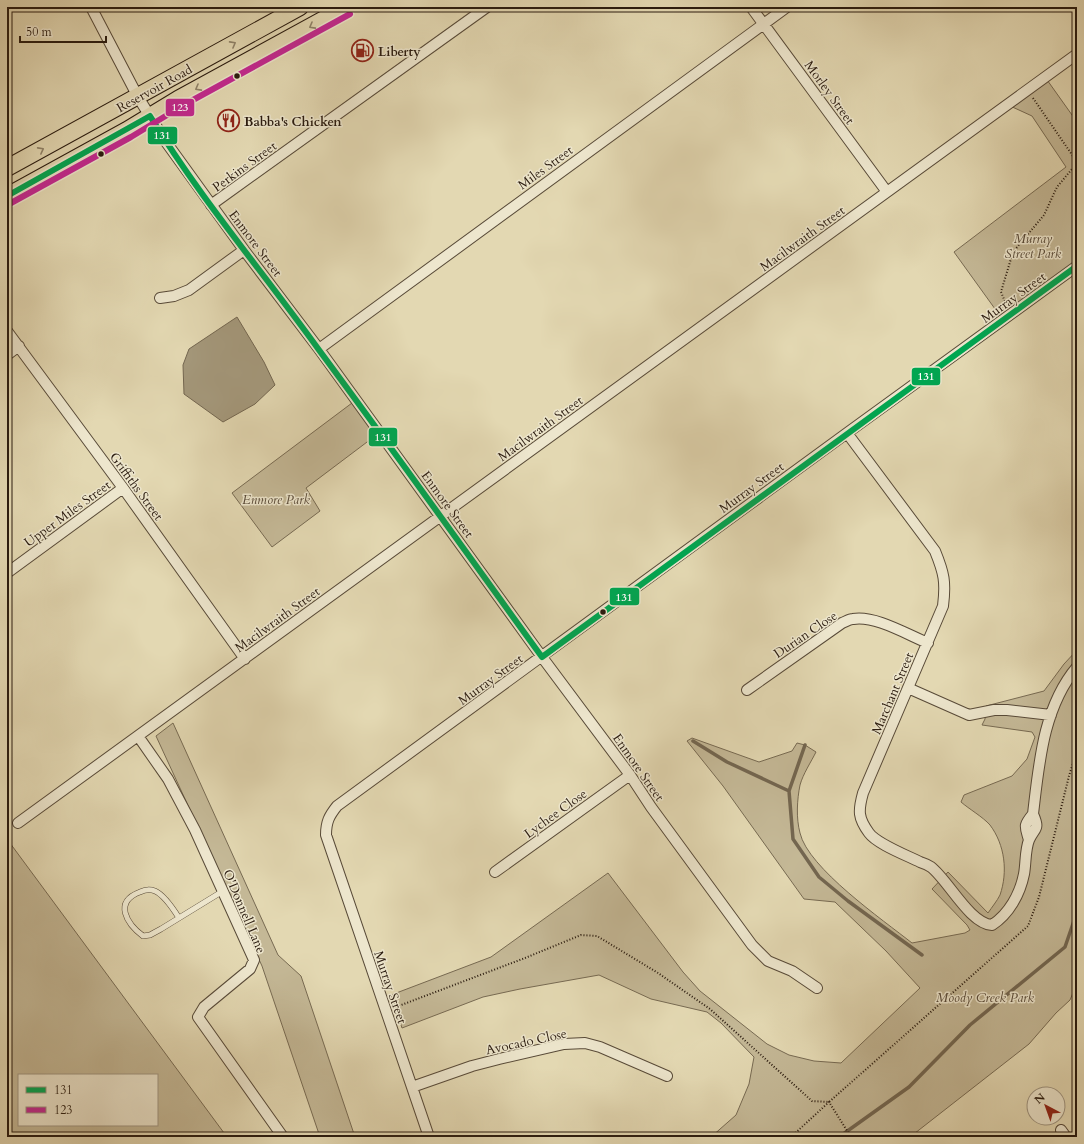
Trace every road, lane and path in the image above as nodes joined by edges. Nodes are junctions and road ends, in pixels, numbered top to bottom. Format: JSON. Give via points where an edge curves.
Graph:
{"nodes":[{"id":1,"x":90,"y":7,"type":"edge"},
{"id":2,"x":300,"y":7,"type":"edge"},
{"id":3,"x":346,"y":7,"type":"edge"},
{"id":4,"x":487,"y":7,"type":"edge"},
{"id":5,"x":751,"y":7,"type":"edge"},
{"id":6,"x":787,"y":7,"type":"edge"},
{"id":7,"x":764,"y":24,"type":"junction"},
{"id":8,"x":1077,"y":54,"type":"edge"},
{"id":9,"x":1027,"y":90,"type":"junction"},
{"id":10,"x":138,"y":97,"type":"junction"},
{"id":11,"x":150,"y":116,"type":"junction"},
{"id":12,"x":1077,"y":163,"type":"edge"},
{"id":13,"x":7,"y":168,"type":"edge"},
{"id":14,"x":888,"y":192,"type":"junction"},
{"id":15,"x":7,"y":196,"type":"edge"},
{"id":16,"x":211,"y":205,"type":"junction"},
{"id":17,"x":244,"y":250,"type":"junction"},
{"id":18,"x":1077,"y":266,"type":"edge"},
{"id":19,"x":160,"y":298,"type":"dead end"},
{"id":20,"x":1011,"y":314,"type":"junction"},
{"id":21,"x":7,"y":331,"type":"edge"},
{"id":22,"x":19,"y":346,"type":"junction"},
{"id":23,"x":319,"y":349,"type":"junction"},
{"id":24,"x":7,"y":355,"type":"edge"},
{"id":25,"x":847,"y":433,"type":"junction"},
{"id":26,"x":123,"y":488,"type":"junction"},
{"id":27,"x":441,"y":516,"type":"junction"},
{"id":28,"x":7,"y":573,"type":"edge"},
{"id":29,"x":928,"y":643,"type":"junction"},
{"id":30,"x":542,"y":657,"type":"junction"},
{"id":31,"x":245,"y":659,"type":"junction"},
{"id":32,"x":1077,"y":668,"type":"edge"},
{"id":33,"x":908,"y":688,"type":"junction"},
{"id":34,"x":747,"y":690,"type":"dead end"},
{"id":35,"x":1051,"y":714,"type":"junction"},
{"id":36,"x":138,"y":736,"type":"junction"},
{"id":37,"x":630,"y":775,"type":"junction"},
{"id":38,"x":18,"y":823,"type":"dead end"},
{"id":39,"x":495,"y":872,"type":"dead end"},
{"id":40,"x":223,"y":892,"type":"junction"},
{"id":41,"x":179,"y":918,"type":"junction"},
{"id":42,"x":817,"y":988,"type":"dead end"},
{"id":43,"x":667,"y":1076,"type":"dead end"},
{"id":44,"x":412,"y":1087,"type":"junction"},
{"id":45,"x":851,"y":1136,"type":"edge"},
{"id":46,"x":283,"y":1137,"type":"edge"},
{"id":47,"x":429,"y":1137,"type":"edge"},
{"id":48,"x":791,"y":1137,"type":"edge"}],
"edges":[{"from":1,"to":10,"type":"street","name":"Enmore Street"},
{"from":10,"to":2,"type":"main road","name":"Reservoir Road","one_way":true},
{"from":3,"to":11,"type":"main road","name":"Reservoir Road","one_way":true},
{"from":4,"to":16,"type":"street","name":"Perkins Street"},
{"from":5,"to":7,"type":"street","name":"Morley Street"},
{"from":6,"to":7,"type":"street","name":"Miles Street"},
{"from":7,"to":14,"type":"street","name":"Morley Street"},
{"from":7,"to":23,"type":"street","name":"Miles Street"},
{"from":8,"to":9,"type":"street","name":"Macilwraith Street"},
{"from":9,"to":12,"type":"path"},
{"from":9,"to":14,"type":"street","name":"Macilwraith Street"},
{"from":10,"to":11,"type":"street","name":"Enmore Street"},
{"from":13,"to":10,"type":"main road","name":"Reservoir Road","one_way":true},
{"from":11,"to":15,"type":"main road","name":"Reservoir Road"},
{"from":11,"to":16,"type":"street","name":"Enmore Street"},
{"from":12,"to":20,"type":"path","via":[[1057,187],[1044,214],[1013,252],[1001,292]]},
{"from":14,"to":27,"type":"street","name":"Macilwraith Street"},
{"from":16,"to":17,"type":"street","name":"Enmore Street"},
{"from":17,"to":19,"type":"street","via":[[189,290]]},
{"from":17,"to":23,"type":"street","name":"Enmore Street"},
{"from":18,"to":20,"type":"street","name":"Murray Street"},
{"from":20,"to":25,"type":"street","name":"Murray Street"},
{"from":21,"to":22,"type":"street","name":"Griffiths Street"},
{"from":22,"to":24,"type":"street"},
{"from":22,"to":26,"type":"street","name":"Griffiths Street"},
{"from":23,"to":27,"type":"street","name":"Enmore Street"},
{"from":25,"to":29,"type":"street","name":"Marchant Street","via":[[935,551],[943,570],[943,606]]},
{"from":25,"to":30,"type":"street","name":"Murray Street"},
{"from":26,"to":28,"type":"street","name":"Upper Miles Street"},
{"from":26,"to":31,"type":"street","name":"Griffiths Street"},
{"from":27,"to":30,"type":"street","name":"Enmore Street"},
{"from":27,"to":31,"type":"street","name":"Macilwraith Street"},
{"from":29,"to":33,"type":"street","name":"Marchant Street"},
{"from":29,"to":34,"type":"street","name":"Durian Close","via":[[874,620],[852,619],[842,623]]},
{"from":30,"to":37,"type":"street","name":"Enmore Street"},
{"from":30,"to":44,"type":"street","name":"Murray Street","via":[[337,806],[329,815],[326,835]]},
{"from":31,"to":36,"type":"street","name":"Macilwraith Street"},
{"from":32,"to":35,"type":"street","via":[[1060,692]]},
{"from":33,"to":35,"type":"street","via":[[969,714],[1007,710]]},
{"from":33,"to":35,"type":"street","name":"Marchant Street","via":[[863,793],[858,809],[860,819],[870,835],[878,841],[931,867],[972,914],[986,925],[992,926],[1005,914],[1015,900],[1024,875],[1029,840],[1036,827],[1033,814],[1042,751]]},
{"from":36,"to":38,"type":"street","name":"Macilwraith Street"},
{"from":36,"to":40,"type":"street","name":"O'Donnell Lane","via":[[175,791]]},
{"from":37,"to":39,"type":"street","name":"Lychee Close"},
{"from":37,"to":42,"type":"street","name":"Enmore Street","via":[[752,945],[768,961],[792,971]]},
{"from":40,"to":41,"type":"lane"},
{"from":40,"to":46,"type":"street","name":"O'Donnell Lane","via":[[254,960],[250,969],[204,1007],[198,1017]]},
{"from":41,"to":41,"type":"lane","via":[[150,935],[143,936],[129,923],[125,903],[132,895],[145,890],[155,891],[168,902]]},
{"from":43,"to":44,"type":"street","name":"Avocado Close","via":[[585,1043],[564,1044],[499,1059]]},
{"from":44,"to":47,"type":"street","name":"Murray Street"},
{"from":45,"to":48,"type":"path","via":[[829,1102]]}]}
